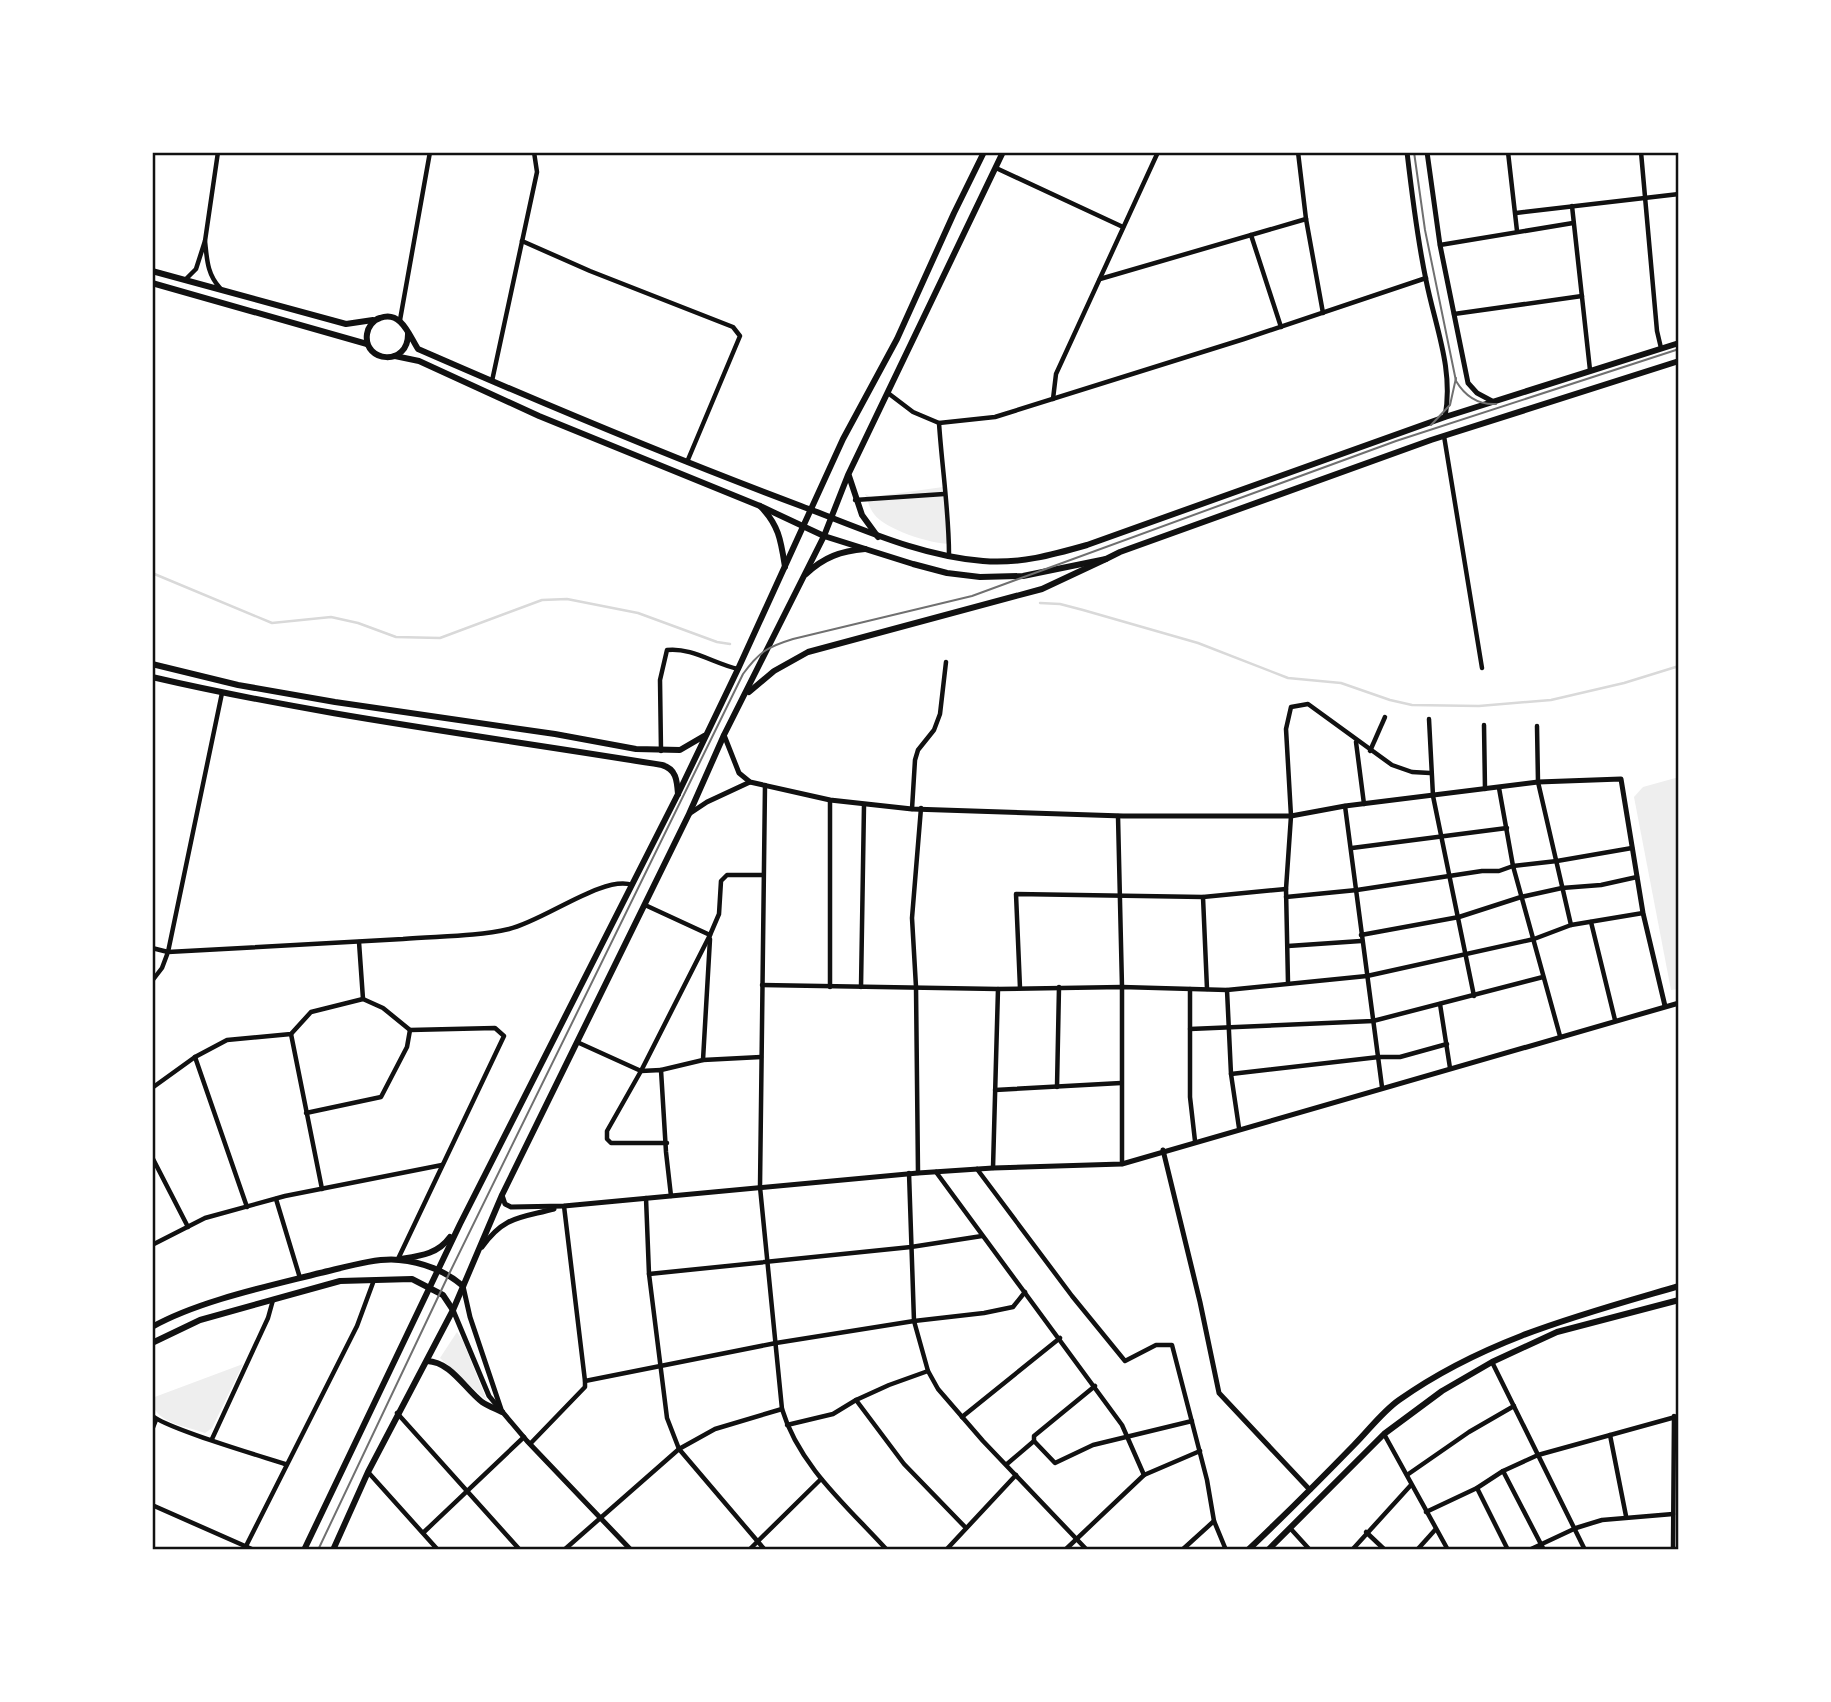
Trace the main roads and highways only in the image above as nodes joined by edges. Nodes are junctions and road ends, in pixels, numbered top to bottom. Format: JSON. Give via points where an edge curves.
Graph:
{"nodes":[{"id":1,"x":984,"y":152,"type":"edge"},
{"id":2,"x":1003,"y":152,"type":"edge"},
{"id":3,"x":152,"y":271,"type":"edge"},
{"id":4,"x":152,"y":284,"type":"edge"},
{"id":5,"x":375,"y":320,"type":"junction"},
{"id":6,"x":408,"y":333,"type":"junction"},
{"id":7,"x":1679,"y":343,"type":"edge"},
{"id":8,"x":367,"y":344,"type":"junction"},
{"id":9,"x":395,"y":356,"type":"junction"},
{"id":10,"x":1679,"y":361,"type":"edge"},
{"id":11,"x":848,"y":475,"type":"junction"},
{"id":12,"x":760,"y":506,"type":"junction"},
{"id":13,"x":810,"y":509,"type":"junction"},
{"id":14,"x":831,"y":518,"type":"junction"},
{"id":15,"x":802,"y":526,"type":"junction"},
{"id":16,"x":824,"y":536,"type":"junction"},
{"id":17,"x":878,"y":537,"type":"junction"},
{"id":18,"x":865,"y":549,"type":"junction"},
{"id":19,"x":1106,"y":559,"type":"junction"},
{"id":20,"x":785,"y":567,"type":"junction"},
{"id":21,"x":802,"y":578,"type":"junction"},
{"id":22,"x":152,"y":664,"type":"edge"},
{"id":23,"x":152,"y":677,"type":"edge"},
{"id":24,"x":745,"y":695,"type":"junction"},
{"id":25,"x":704,"y":736,"type":"junction"},
{"id":26,"x":670,"y":751,"type":"junction"},
{"id":27,"x":672,"y":763,"type":"junction"},
{"id":28,"x":678,"y":794,"type":"junction"},
{"id":29,"x":460,"y":1224,"type":"junction"},
{"id":30,"x":398,"y":1259,"type":"junction"},
{"id":31,"x":438,"y":1270,"type":"junction"},
{"id":32,"x":463,"y":1286,"type":"junction"},
{"id":33,"x":1679,"y":1286,"type":"edge"},
{"id":34,"x":429,"y":1287,"type":"junction"},
{"id":35,"x":1679,"y":1300,"type":"edge"},
{"id":36,"x":453,"y":1310,"type":"junction"},
{"id":37,"x":152,"y":1327,"type":"edge"},
{"id":38,"x":152,"y":1343,"type":"edge"},
{"id":39,"x":427,"y":1361,"type":"junction"},
{"id":40,"x":502,"y":1412,"type":"road end"},
{"id":41,"x":335,"y":1546,"type":"edge"},
{"id":42,"x":304,"y":1550,"type":"edge"},
{"id":43,"x":1248,"y":1550,"type":"edge"},
{"id":44,"x":1268,"y":1550,"type":"edge"}],
"edges":[{"from":1,"to":13,"type":"main road","via":[[897,339]]},
{"from":2,"to":11,"type":"main road"},
{"from":3,"to":5,"type":"main road","via":[[346,324]]},
{"from":4,"to":8,"type":"main road"},
{"from":5,"to":6,"type":"main road","via":[[387,316],[400,320]]},
{"from":5,"to":8,"type":"main road","via":[[367,331]]},
{"from":6,"to":9,"type":"main road","via":[[405,346]]},
{"from":6,"to":13,"type":"main road","via":[[418,349]]},
{"from":7,"to":17,"type":"main road","via":[[1445,416],[1046,557],[984,561]]},
{"from":8,"to":9,"type":"main road","via":[[382,357]]},
{"from":9,"to":12,"type":"main road","via":[[419,361],[539,416]]},
{"from":10,"to":19,"type":"main road","via":[[1444,436]]},
{"from":11,"to":14,"type":"main road"},
{"from":11,"to":17,"type":"main road","via":[[862,515]]},
{"from":12,"to":15,"type":"main road"},
{"from":12,"to":20,"type":"main road","via":[[776,526]]},
{"from":13,"to":14,"type":"main road"},
{"from":13,"to":15,"type":"main road"},
{"from":14,"to":16,"type":"main road"},
{"from":14,"to":17,"type":"main road"},
{"from":15,"to":16,"type":"main road"},
{"from":15,"to":20,"type":"main road"},
{"from":16,"to":18,"type":"main road"},
{"from":16,"to":21,"type":"main road"},
{"from":18,"to":19,"type":"main road","via":[[936,570],[980,577],[1034,575]]},
{"from":18,"to":21,"type":"main road","via":[[836,553]]},
{"from":19,"to":24,"type":"main road","via":[[1042,589],[808,652]]},
{"from":20,"to":25,"type":"main road"},
{"from":21,"to":24,"type":"main road"},
{"from":22,"to":26,"type":"main road","via":[[335,702]]},
{"from":23,"to":27,"type":"main road","via":[[222,693]]},
{"from":24,"to":32,"type":"main road","via":[[502,1195]]},
{"from":25,"to":26,"type":"main road"},
{"from":25,"to":28,"type":"main road"},
{"from":26,"to":27,"type":"main road"},
{"from":27,"to":28,"type":"main road"},
{"from":28,"to":29,"type":"main road"},
{"from":29,"to":30,"type":"main road","via":[[439,1249]]},
{"from":29,"to":31,"type":"main road"},
{"from":30,"to":31,"type":"main road"},
{"from":30,"to":37,"type":"main road","via":[[351,1266],[219,1300]]},
{"from":31,"to":32,"type":"main road"},
{"from":31,"to":34,"type":"main road"},
{"from":32,"to":36,"type":"main road"},
{"from":33,"to":43,"type":"main road","via":[[1525,1333],[1453,1366],[1384,1412]]},
{"from":34,"to":36,"type":"main road","via":[[443,1295]]},
{"from":34,"to":38,"type":"main road","via":[[412,1279],[340,1282],[200,1320]]},
{"from":34,"to":42,"type":"main road"},
{"from":35,"to":44,"type":"main road","via":[[1557,1332],[1442,1391],[1384,1434]]},
{"from":36,"to":39,"type":"main road"},
{"from":39,"to":40,"type":"main road","via":[[448,1369],[482,1402]]},
{"from":39,"to":41,"type":"main road","via":[[397,1413]]}]}
